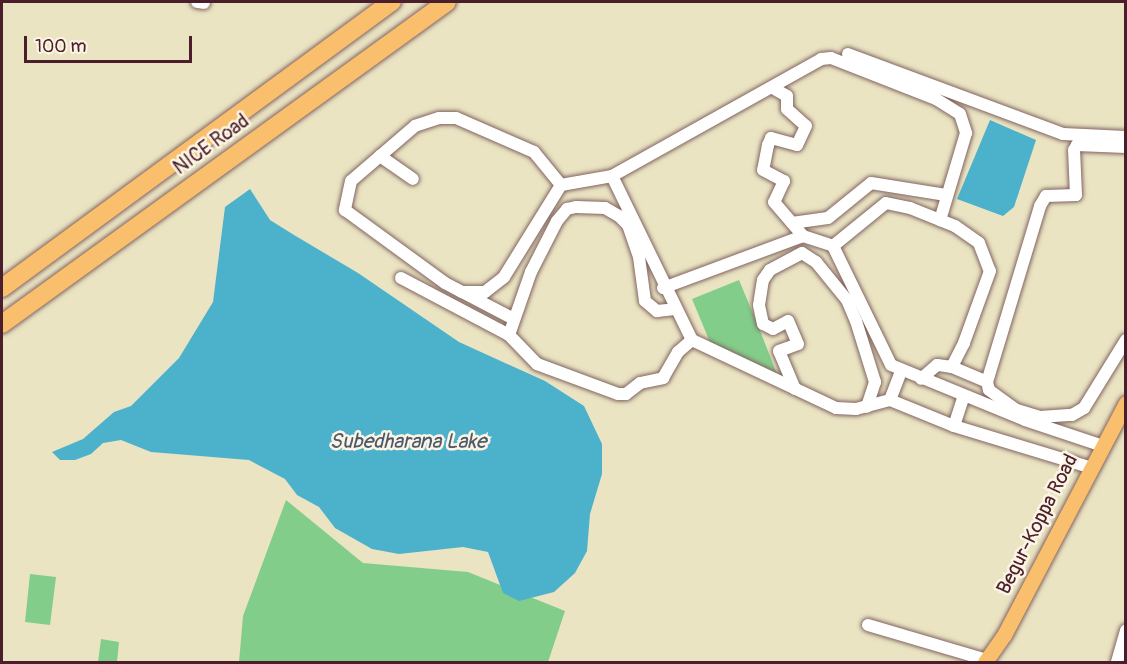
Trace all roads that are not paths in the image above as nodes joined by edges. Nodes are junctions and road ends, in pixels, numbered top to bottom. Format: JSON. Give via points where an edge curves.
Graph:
{"nodes":[{"id":1,"x":392,"y":2,"type":"edge"},
{"id":2,"x":447,"y":2,"type":"edge"},
{"id":3,"x":848,"y":54,"type":"dead end"},
{"id":4,"x":773,"y":88,"type":"junction"},
{"id":5,"x":1125,"y":137,"type":"edge"},
{"id":6,"x":1125,"y":147,"type":"edge"},
{"id":7,"x":380,"y":156,"type":"junction"},
{"id":8,"x":612,"y":176,"type":"junction"},
{"id":9,"x":413,"y":179,"type":"dead end"},
{"id":10,"x":561,"y":185,"type":"junction"},
{"id":11,"x":946,"y":195,"type":"junction"},
{"id":12,"x":940,"y":220,"type":"junction"},
{"id":13,"x":792,"y":223,"type":"junction"},
{"id":14,"x":802,"y":236,"type":"junction"},
{"id":15,"x":833,"y":246,"type":"junction"},
{"id":16,"x":401,"y":278,"type":"dead end"},
{"id":17,"x":2,"y":288,"type":"edge"},
{"id":18,"x":663,"y":288,"type":"junction"},
{"id":19,"x":462,"y":292,"type":"junction"},
{"id":20,"x":675,"y":309,"type":"junction"},
{"id":21,"x":514,"y":319,"type":"junction"},
{"id":22,"x":2,"y":324,"type":"edge"},
{"id":23,"x":509,"y":335,"type":"junction"},
{"id":24,"x":692,"y":340,"type":"junction"},
{"id":25,"x":1125,"y":340,"type":"edge"},
{"id":26,"x":952,"y":367,"type":"junction"},
{"id":27,"x":901,"y":372,"type":"junction"},
{"id":28,"x":921,"y":379,"type":"junction"},
{"id":29,"x":987,"y":382,"type":"junction"},
{"id":30,"x":795,"y":389,"type":"junction"},
{"id":31,"x":964,"y":396,"type":"junction"},
{"id":32,"x":890,"y":400,"type":"junction"},
{"id":33,"x":1125,"y":403,"type":"edge"},
{"id":34,"x":867,"y":407,"type":"junction"},
{"id":35,"x":954,"y":426,"type":"junction"},
{"id":36,"x":1100,"y":445,"type":"junction"},
{"id":37,"x":1089,"y":467,"type":"junction"},
{"id":38,"x":868,"y":625,"type":"dead end"},
{"id":39,"x":1125,"y":630,"type":"edge"},
{"id":40,"x":986,"y":661,"type":"edge"},
{"id":41,"x":1117,"y":663,"type":"edge"}],
"edges":[{"from":1,"to":17,"type":"highway","name":"NICE Road"},
{"from":2,"to":22,"type":"highway","name":"NICE Road"},
{"from":3,"to":5,"type":"street","via":[[1063,134]]},
{"from":4,"to":8,"type":"street"},
{"from":4,"to":11,"type":"street","via":[[820,59],[839,59],[936,99],[960,114],[966,133]]},
{"from":4,"to":13,"type":"street","via":[[787,96],[787,109],[806,126],[797,146],[771,138],[762,165],[765,173],[784,181],[774,202]]},
{"from":6,"to":29,"type":"street","via":[[1077,145],[1076,195],[1042,200]]},
{"from":7,"to":9,"type":"street"},
{"from":7,"to":10,"type":"street","via":[[416,126],[439,118],[456,118],[534,152]]},
{"from":7,"to":19,"type":"street","via":[[351,181],[345,210]]},
{"from":8,"to":10,"type":"street"},
{"from":8,"to":18,"type":"street"},
{"from":10,"to":19,"type":"street","via":[[496,286],[485,292]]},
{"from":11,"to":12,"type":"street"},
{"from":11,"to":13,"type":"street","via":[[871,183],[828,218]]},
{"from":12,"to":15,"type":"street","via":[[886,203]]},
{"from":12,"to":26,"type":"street","via":[[979,243],[990,271],[982,300]]},
{"from":13,"to":14,"type":"street"},
{"from":14,"to":15,"type":"street"},
{"from":14,"to":18,"type":"street"},
{"from":15,"to":27,"type":"street","via":[[891,365]]},
{"from":16,"to":23,"type":"street"},
{"from":18,"to":20,"type":"street"},
{"from":19,"to":21,"type":"street"},
{"from":20,"to":21,"type":"street","via":[[657,311],[645,301],[639,257],[628,225],[605,208],[588,206],[567,209],[557,221],[531,272]]},
{"from":20,"to":24,"type":"street"},
{"from":21,"to":23,"type":"street"},
{"from":23,"to":24,"type":"street","via":[[537,364],[626,394],[640,383],[663,378],[678,352]]},
{"from":24,"to":30,"type":"street"},
{"from":25,"to":29,"type":"street","via":[[1084,408],[1072,415],[1040,417],[1017,410],[989,390]]},
{"from":26,"to":28,"type":"street","via":[[937,365]]},
{"from":26,"to":29,"type":"street"},
{"from":27,"to":28,"type":"street"},
{"from":27,"to":32,"type":"street"},
{"from":28,"to":31,"type":"street"},
{"from":30,"to":34,"type":"street","via":[[836,408]]},
{"from":30,"to":34,"type":"street","via":[[779,351],[798,344],[788,321],[773,329],[763,324],[759,305],[763,280],[770,270],[802,253],[816,262],[852,311],[875,382]]},
{"from":31,"to":35,"type":"street"},
{"from":31,"to":36,"type":"street"},
{"from":32,"to":34,"type":"street"},
{"from":32,"to":35,"type":"street"},
{"from":33,"to":36,"type":"main road","name":"Begur-Koppa Road"},
{"from":35,"to":37,"type":"street"},
{"from":36,"to":37,"type":"main road","name":"Begur-Koppa Road"},
{"from":37,"to":40,"type":"main road","name":"Begur-Koppa Road","via":[[1022,601]]},
{"from":38,"to":40,"type":"street"},
{"from":39,"to":41,"type":"street"}]}
